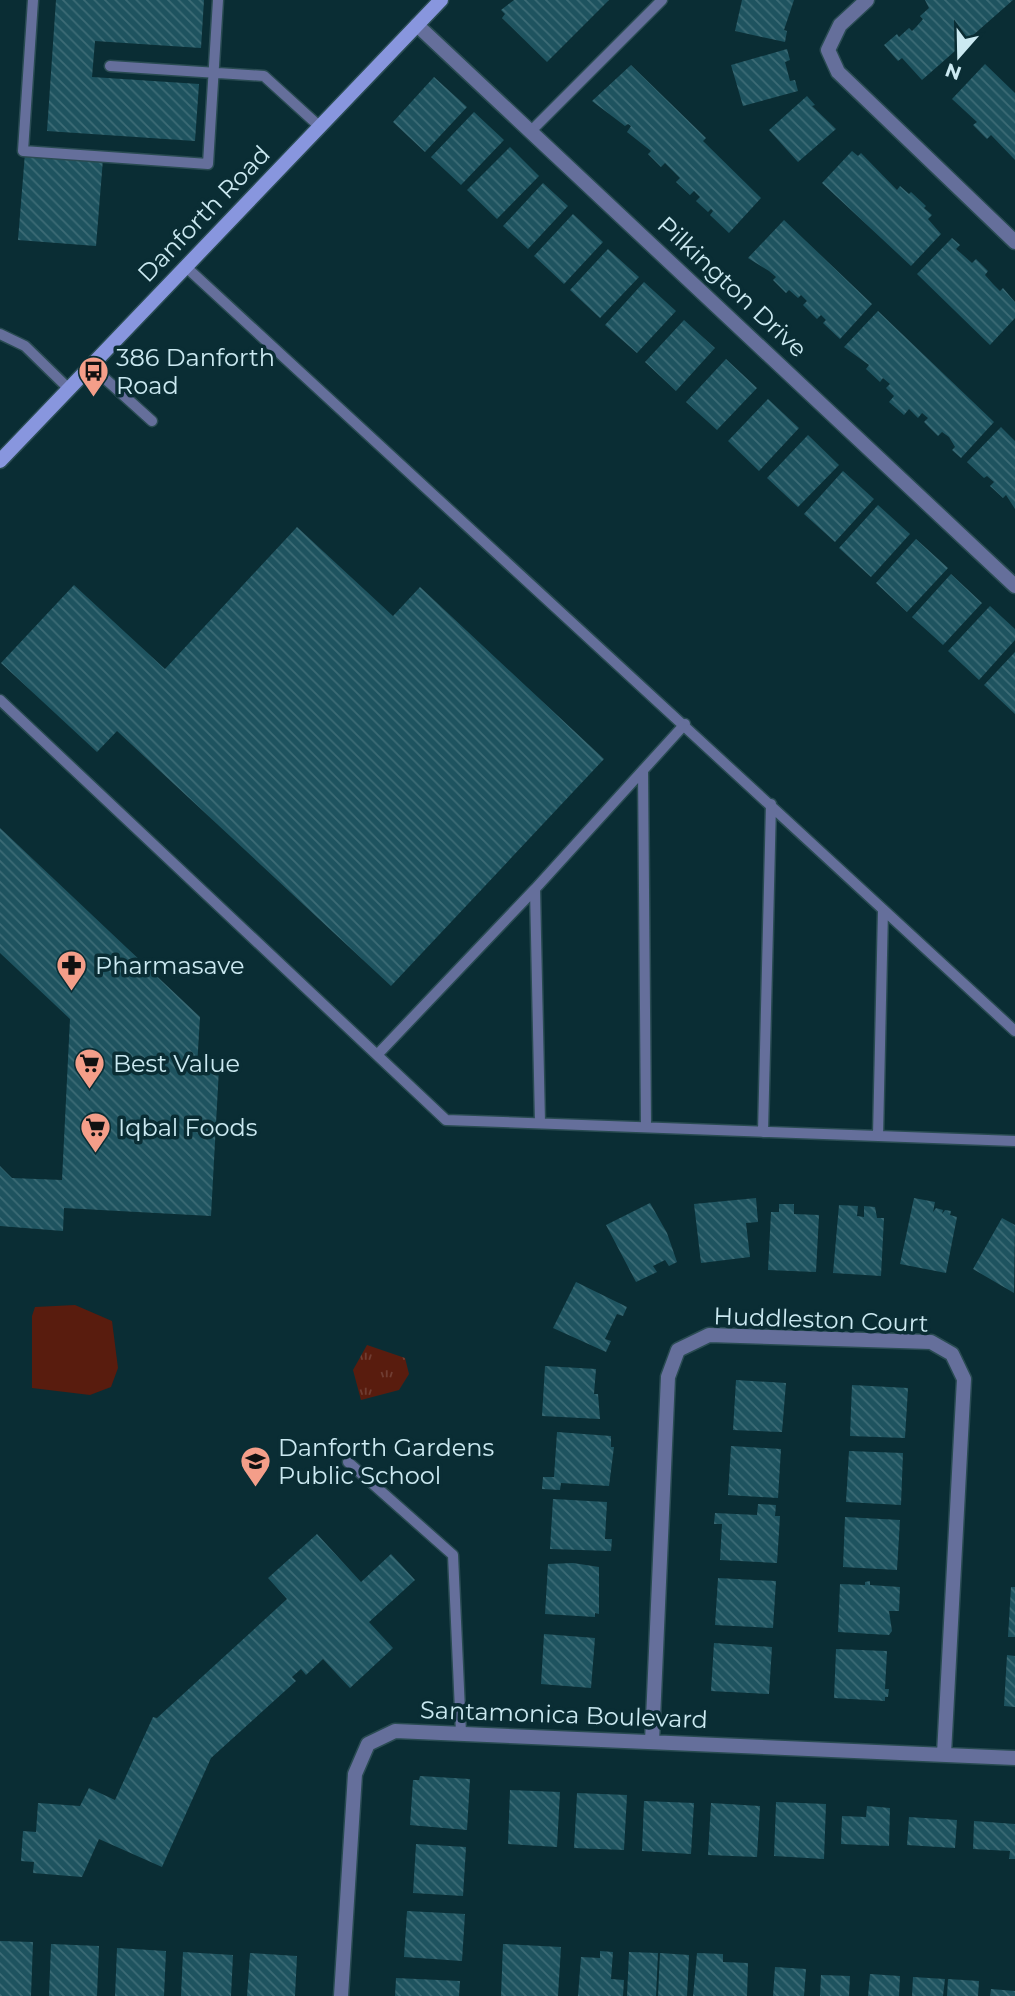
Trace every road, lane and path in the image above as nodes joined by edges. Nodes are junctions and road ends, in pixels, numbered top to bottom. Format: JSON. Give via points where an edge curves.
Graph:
{"nodes":[{"id":1,"x":33,"y":0,"type":"edge"},
{"id":2,"x":218,"y":0,"type":"edge"},
{"id":3,"x":441,"y":0,"type":"edge"},
{"id":4,"x":662,"y":0,"type":"edge"},
{"id":5,"x":867,"y":0,"type":"edge"},
{"id":6,"x":416,"y":24,"type":"junction"},
{"id":7,"x":110,"y":66,"type":"dead end"},
{"id":8,"x":214,"y":73,"type":"junction"},
{"id":9,"x":318,"y":126,"type":"junction"},
{"id":10,"x":532,"y":130,"type":"junction"},
{"id":11,"x":1015,"y":242,"type":"edge"},
{"id":12,"x":186,"y":266,"type":"junction"},
{"id":13,"x":0,"y":334,"type":"edge"},
{"id":14,"x":91,"y":366,"type":"junction"},
{"id":15,"x":69,"y":389,"type":"junction"},
{"id":16,"x":152,"y":421,"type":"dead end"},
{"id":17,"x":0,"y":461,"type":"edge"},
{"id":18,"x":1015,"y":586,"type":"edge"},
{"id":19,"x":0,"y":700,"type":"edge"},
{"id":20,"x":685,"y":724,"type":"junction"},
{"id":21,"x":643,"y":770,"type":"junction"},
{"id":22,"x":771,"y":804,"type":"junction"},
{"id":23,"x":535,"y":889,"type":"junction"},
{"id":24,"x":883,"y":911,"type":"junction"},
{"id":25,"x":1015,"y":1031,"type":"edge"},
{"id":26,"x":377,"y":1055,"type":"junction"},
{"id":27,"x":540,"y":1124,"type":"junction"},
{"id":28,"x":646,"y":1127,"type":"junction"},
{"id":29,"x":763,"y":1132,"type":"junction"},
{"id":30,"x":878,"y":1136,"type":"junction"},
{"id":31,"x":1015,"y":1141,"type":"edge"},
{"id":32,"x":348,"y":1462,"type":"dead end"},
{"id":33,"x":461,"y":1733,"type":"junction"},
{"id":34,"x":652,"y":1742,"type":"junction"},
{"id":35,"x":944,"y":1754,"type":"junction"},
{"id":36,"x":1015,"y":1758,"type":"edge"},
{"id":37,"x":341,"y":1996,"type":"edge"}],
"edges":[{"from":1,"to":8,"type":"lane","via":[[23,151],[208,164]]},
{"from":2,"to":8,"type":"lane"},
{"from":3,"to":6,"type":"main road","name":"Danforth Road"},
{"from":4,"to":10,"type":"lane"},
{"from":5,"to":11,"type":"street","via":[[840,25],[828,50],[838,72]]},
{"from":6,"to":9,"type":"main road","name":"Danforth Road"},
{"from":6,"to":10,"type":"street","name":"Pilkington Drive"},
{"from":7,"to":8,"type":"lane"},
{"from":8,"to":9,"type":"lane","via":[[264,76]]},
{"from":9,"to":12,"type":"main road","name":"Danforth Road"},
{"from":10,"to":18,"type":"street","name":"Pilkington Drive"},
{"from":12,"to":14,"type":"main road","name":"Danforth Road"},
{"from":12,"to":20,"type":"lane"},
{"from":13,"to":15,"type":"lane","via":[[24,346]]},
{"from":14,"to":15,"type":"main road","name":"Danforth Road"},
{"from":14,"to":16,"type":"lane"},
{"from":15,"to":17,"type":"main road","name":"Danforth Road"},
{"from":19,"to":26,"type":"lane"},
{"from":20,"to":21,"type":"lane"},
{"from":20,"to":22,"type":"lane"},
{"from":21,"to":23,"type":"lane"},
{"from":21,"to":28,"type":"lane"},
{"from":22,"to":24,"type":"lane"},
{"from":22,"to":29,"type":"lane"},
{"from":23,"to":26,"type":"lane"},
{"from":23,"to":27,"type":"lane"},
{"from":24,"to":25,"type":"lane"},
{"from":24,"to":30,"type":"lane"},
{"from":26,"to":27,"type":"lane","via":[[446,1120]]},
{"from":27,"to":28,"type":"lane"},
{"from":28,"to":29,"type":"lane"},
{"from":29,"to":30,"type":"lane"},
{"from":30,"to":31,"type":"lane"},
{"from":32,"to":33,"type":"lane","via":[[453,1555]]},
{"from":33,"to":34,"type":"street","name":"Santamonica Boulevard"},
{"from":33,"to":37,"type":"street","name":"Santamonica Boulevard","via":[[395,1731],[368,1744],[355,1773]]},
{"from":34,"to":35,"type":"street","name":"Santamonica Boulevard"},
{"from":34,"to":35,"type":"street","name":"Huddleston Court","via":[[668,1377],[678,1350],[709,1335],[931,1342],[952,1354],[964,1379]]},
{"from":35,"to":36,"type":"street","name":"Santamonica Boulevard"}]}
